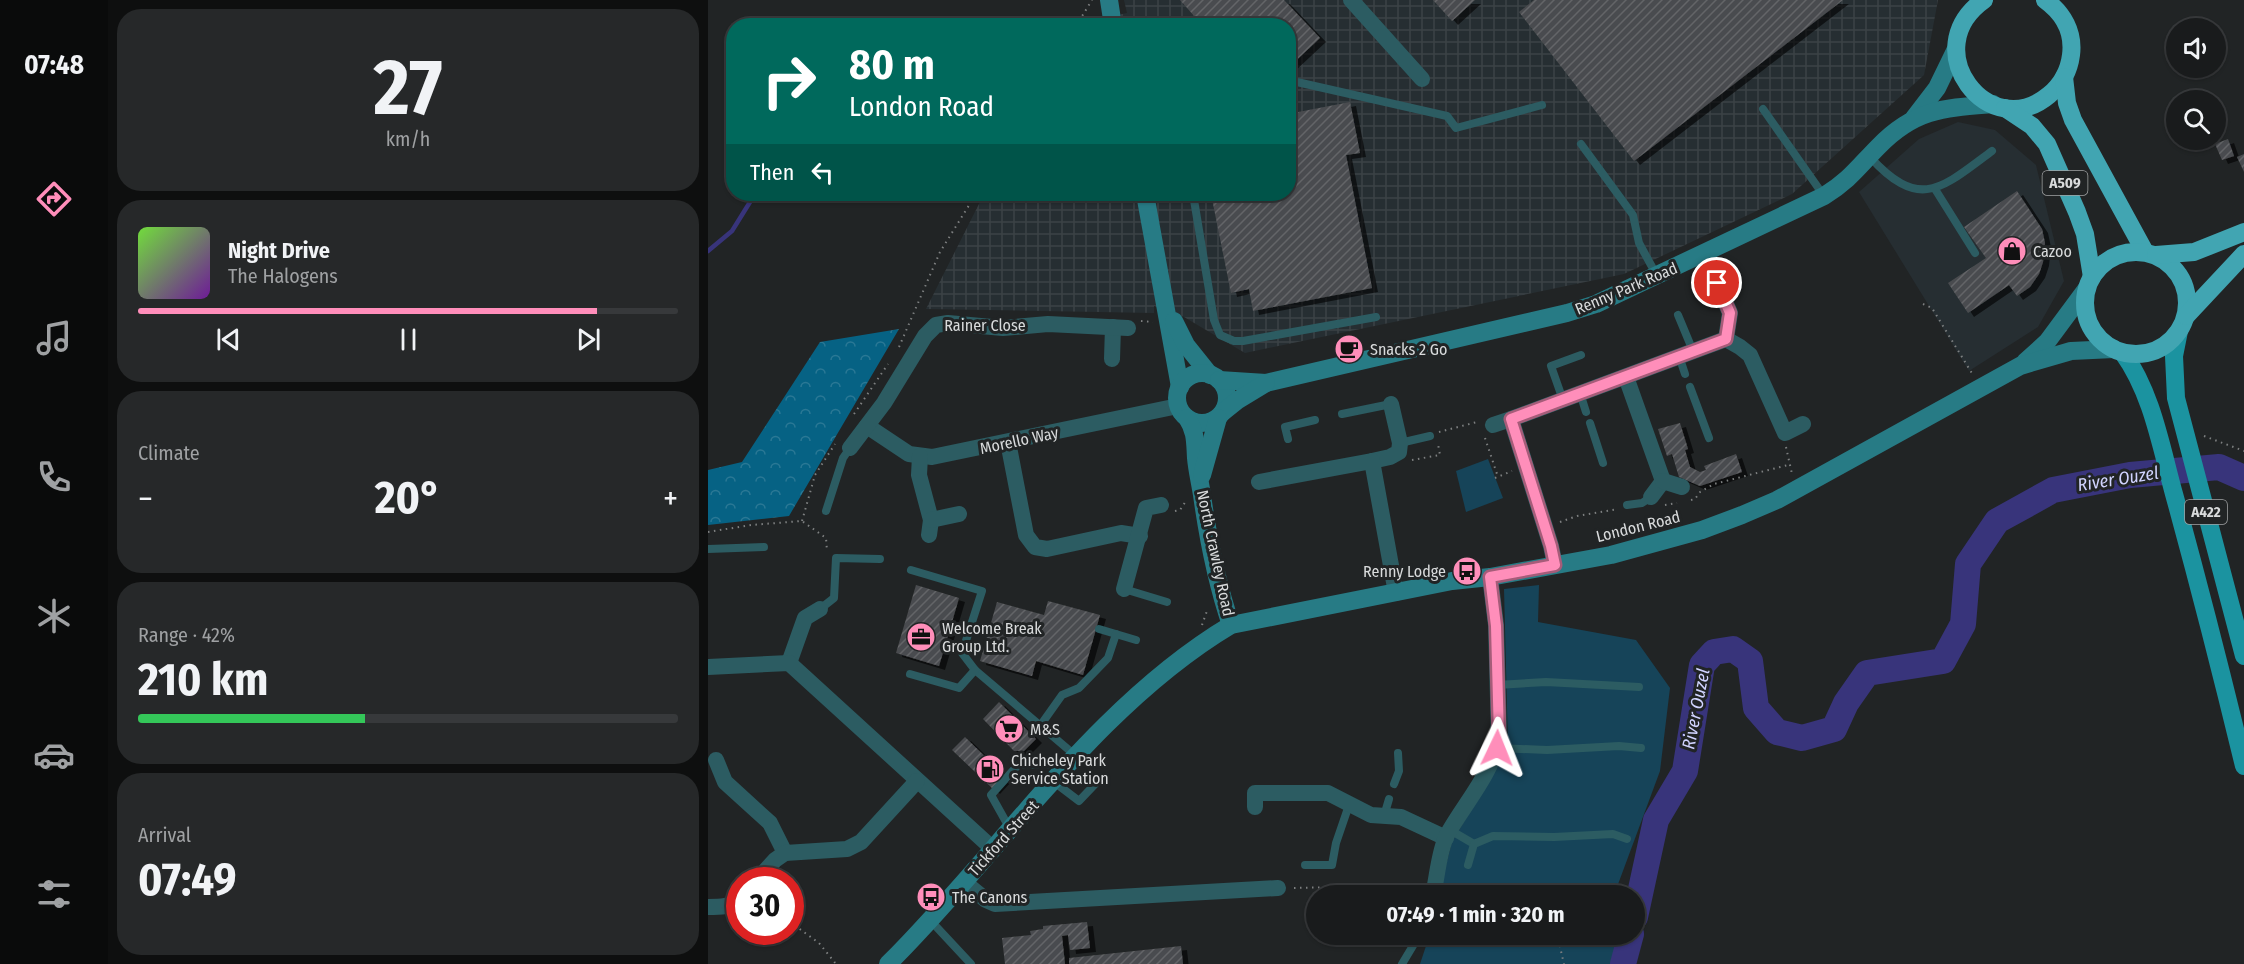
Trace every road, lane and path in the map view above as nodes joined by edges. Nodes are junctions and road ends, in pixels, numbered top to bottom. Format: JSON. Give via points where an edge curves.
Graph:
{"nodes":[{"id":1,"x":1092,"y":0,"type":"edge"},
{"id":2,"x":1109,"y":0,"type":"edge"},
{"id":3,"x":1351,"y":0,"type":"edge"},
{"id":4,"x":1984,"y":0,"type":"edge"},
{"id":5,"x":2044,"y":0,"type":"edge"},
{"id":6,"x":1969,"y":7,"type":"edge"},
{"id":7,"x":1081,"y":18,"type":"edge"},
{"id":8,"x":1112,"y":18,"type":"edge"},
{"id":9,"x":1955,"y":51,"type":"junction"},
{"id":10,"x":2064,"y":77,"type":"junction"},
{"id":11,"x":1422,"y":79,"type":"dead end"},
{"id":12,"x":1296,"y":82,"type":"edge"},
{"id":13,"x":1542,"y":105,"type":"dead end"},
{"id":14,"x":1999,"y":106,"type":"junction"},
{"id":15,"x":1763,"y":109,"type":"dead end"},
{"id":16,"x":1912,"y":119,"type":"junction"},
{"id":17,"x":1581,"y":144,"type":"dead end"},
{"id":18,"x":1992,"y":151,"type":"dead end"},
{"id":19,"x":1870,"y":157,"type":"junction"},
{"id":20,"x":1935,"y":189,"type":"junction"},
{"id":21,"x":1824,"y":196,"type":"junction"},
{"id":22,"x":972,"y":201,"type":"edge"},
{"id":23,"x":1146,"y":201,"type":"edge"},
{"id":24,"x":1194,"y":201,"type":"edge"},
{"id":25,"x":2244,"y":232,"type":"edge"},
{"id":26,"x":1975,"y":252,"type":"dead end"},
{"id":27,"x":2150,"y":253,"type":"junction"},
{"id":28,"x":2244,"y":254,"type":"edge"},
{"id":29,"x":1658,"y":276,"type":"junction"},
{"id":30,"x":2089,"y":282,"type":"junction"},
{"id":31,"x":1717,"y":283,"type":"dead end"},
{"id":32,"x":1165,"y":301,"type":"junction"},
{"id":33,"x":1923,"y":304,"type":"dead end"},
{"id":34,"x":1678,"y":315,"type":"dead end"},
{"id":35,"x":1376,"y":317,"type":"dead end"},
{"id":36,"x":1159,"y":322,"type":"dead end"},
{"id":37,"x":2182,"y":323,"type":"junction"},
{"id":38,"x":1120,"y":327,"type":"junction"},
{"id":39,"x":1726,"y":339,"type":"junction"},
{"id":40,"x":898,"y":349,"type":"dead end"},
{"id":41,"x":2119,"y":351,"type":"junction"},
{"id":42,"x":1686,"y":354,"type":"junction"},
{"id":43,"x":1581,"y":356,"type":"dead end"},
{"id":44,"x":891,"y":359,"type":"dead end"},
{"id":45,"x":1112,"y":359,"type":"dead end"},
{"id":46,"x":2020,"y":366,"type":"junction"},
{"id":47,"x":1685,"y":374,"type":"dead end"},
{"id":48,"x":1626,"y":377,"type":"junction"},
{"id":49,"x":1215,"y":378,"type":"junction"},
{"id":50,"x":1266,"y":383,"type":"junction"},
{"id":51,"x":1180,"y":387,"type":"junction"},
{"id":52,"x":1690,"y":387,"type":"dead end"},
{"id":53,"x":1981,"y":388,"type":"junction"},
{"id":54,"x":1580,"y":393,"type":"junction"},
{"id":55,"x":1563,"y":399,"type":"junction"},
{"id":56,"x":1391,"y":404,"type":"joint"},
{"id":57,"x":1183,"y":412,"type":"junction"},
{"id":58,"x":1586,"y":412,"type":"dead end"},
{"id":59,"x":1342,"y":414,"type":"dead end"},
{"id":60,"x":1220,"y":415,"type":"junction"},
{"id":61,"x":1511,"y":419,"type":"junction"},
{"id":62,"x":1315,"y":420,"type":"dead end"},
{"id":63,"x":859,"y":422,"type":"junction"},
{"id":64,"x":1590,"y":423,"type":"dead end"},
{"id":65,"x":2182,"y":423,"type":"junction"},
{"id":66,"x":1803,"y":424,"type":"dead end"},
{"id":67,"x":1488,"y":429,"type":"junction"},
{"id":68,"x":1785,"y":433,"type":"junction"},
{"id":69,"x":1433,"y":435,"type":"joint"},
{"id":70,"x":1709,"y":438,"type":"dead end"},
{"id":71,"x":1288,"y":439,"type":"dead end"},
{"id":72,"x":1008,"y":442,"type":"junction"},
{"id":73,"x":1400,"y":442,"type":"junction"},
{"id":74,"x":845,"y":443,"type":"junction"},
{"id":75,"x":1438,"y":444,"type":"dead end"},
{"id":76,"x":2244,"y":451,"type":"edge"},
{"id":77,"x":920,"y":456,"type":"junction"},
{"id":78,"x":1390,"y":457,"type":"junction"},
{"id":79,"x":1372,"y":461,"type":"junction"},
{"id":80,"x":1603,"y":463,"type":"dead end"},
{"id":81,"x":1498,"y":477,"type":"dead end"},
{"id":82,"x":1201,"y":479,"type":"junction"},
{"id":83,"x":1663,"y":481,"type":"junction"},
{"id":84,"x":1259,"y":482,"type":"dead end"},
{"id":85,"x":1682,"y":487,"type":"dead end"},
{"id":86,"x":1797,"y":489,"type":"junction"},
{"id":87,"x":1651,"y":497,"type":"joint"},
{"id":88,"x":1161,"y":505,"type":"dead end"},
{"id":89,"x":1627,"y":505,"type":"dead end"},
{"id":90,"x":826,"y":511,"type":"dead end"},
{"id":91,"x":959,"y":514,"type":"dead end"},
{"id":92,"x":802,"y":521,"type":"junction"},
{"id":93,"x":708,"y":532,"type":"edge"},
{"id":94,"x":1140,"y":536,"type":"junction"},
{"id":95,"x":765,"y":547,"type":"dead end"},
{"id":96,"x":708,"y":549,"type":"edge"},
{"id":97,"x":828,"y":559,"type":"dead end"},
{"id":98,"x":879,"y":559,"type":"dead end"},
{"id":99,"x":1555,"y":565,"type":"junction"},
{"id":100,"x":911,"y":570,"type":"dead end"},
{"id":101,"x":1490,"y":577,"type":"junction"},
{"id":102,"x":1124,"y":589,"type":"joint"},
{"id":103,"x":1396,"y":593,"type":"junction"},
{"id":104,"x":1167,"y":602,"type":"dead end"},
{"id":105,"x":820,"y":609,"type":"joint"},
{"id":106,"x":1232,"y":626,"type":"junction"},
{"id":107,"x":1099,"y":628,"type":"dead end"},
{"id":108,"x":1116,"y":634,"type":"junction"},
{"id":109,"x":1136,"y":640,"type":"dead end"},
{"id":110,"x":2244,"y":656,"type":"edge"},
{"id":111,"x":789,"y":663,"type":"junction"},
{"id":112,"x":708,"y":667,"type":"edge"},
{"id":113,"x":975,"y":670,"type":"junction"},
{"id":114,"x":910,"y":674,"type":"dead end"},
{"id":115,"x":1497,"y":685,"type":"junction"},
{"id":116,"x":1639,"y":687,"type":"dead end"},
{"id":117,"x":1040,"y":726,"type":"junction"},
{"id":118,"x":1497,"y":748,"type":"junction"},
{"id":119,"x":1641,"y":748,"type":"dead end"},
{"id":120,"x":1398,"y":753,"type":"dead end"},
{"id":121,"x":716,"y":760,"type":"dead end"},
{"id":122,"x":2244,"y":766,"type":"edge"},
{"id":123,"x":1065,"y":769,"type":"junction"},
{"id":124,"x":1099,"y":780,"type":"dead end"},
{"id":125,"x":917,"y":781,"type":"junction"},
{"id":126,"x":1394,"y":784,"type":"dead end"},
{"id":127,"x":1389,"y":799,"type":"dead end"},
{"id":128,"x":1349,"y":806,"type":"junction"},
{"id":129,"x":1255,"y":807,"type":"dead end"},
{"id":130,"x":1384,"y":816,"type":"junction"},
{"id":131,"x":1010,"y":829,"type":"junction"},
{"id":132,"x":1448,"y":834,"type":"junction"},
{"id":133,"x":1627,"y":839,"type":"dead end"},
{"id":134,"x":1474,"y":844,"type":"junction"},
{"id":135,"x":993,"y":849,"type":"junction"},
{"id":136,"x":785,"y":853,"type":"junction"},
{"id":137,"x":1305,"y":865,"type":"dead end"},
{"id":138,"x":1468,"y":865,"type":"dead end"},
{"id":139,"x":769,"y":867,"type":"edge"},
{"id":140,"x":964,"y":882,"type":"junction"},
{"id":141,"x":1434,"y":885,"type":"edge"},
{"id":142,"x":1278,"y":888,"type":"joint"},
{"id":143,"x":1306,"y":888,"type":"edge"},
{"id":144,"x":726,"y":906,"type":"edge"},
{"id":145,"x":708,"y":907,"type":"edge"},
{"id":146,"x":930,"y":920,"type":"junction"},
{"id":147,"x":804,"y":932,"type":"edge"},
{"id":148,"x":1413,"y":945,"type":"edge"},
{"id":149,"x":1560,"y":945,"type":"edge"},
{"id":150,"x":893,"y":963,"type":"edge"},
{"id":151,"x":836,"y":964,"type":"edge"},
{"id":152,"x":971,"y":964,"type":"edge"},
{"id":153,"x":1402,"y":964,"type":"edge"},
{"id":154,"x":1564,"y":964,"type":"edge"}],
"edges":[{"from":1,"to":7,"type":"path"},
{"from":2,"to":8,"type":"street"},
{"from":3,"to":11,"type":"street"},
{"from":4,"to":6,"type":"highway"},
{"from":5,"to":10,"type":"highway","via":[[2058,12],[2070,35],[2071,54]]},
{"from":6,"to":9,"type":"highway"},
{"from":9,"to":14,"type":"highway","via":[[1966,83],[1979,97]]},
{"from":9,"to":16,"type":"street","name":"Renny Park Road","via":[[1937,88]]},
{"from":10,"to":14,"type":"highway","via":[[2052,93],[2035,104]]},
{"from":10,"to":27,"type":"highway","number":"A509","via":[[2073,120]]},
{"from":12,"to":13,"type":"lane","via":[[1448,116],[1456,128]]},
{"from":14,"to":16,"type":"street","name":"Renny Park Road","via":[[1951,107]]},
{"from":14,"to":30,"type":"highway","number":"A509","via":[[2032,126],[2047,144],[2085,234]]},
{"from":15,"to":21,"type":"lane"},
{"from":16,"to":19,"type":"street","name":"Renny Park Road"},
{"from":17,"to":29,"type":"lane","via":[[1633,215],[1639,243]]},
{"from":18,"to":20,"type":"lane"},
{"from":19,"to":20,"type":"lane","via":[[1900,184]]},
{"from":19,"to":21,"type":"street","name":"Renny Park Road","via":[[1850,178]]},
{"from":20,"to":26,"type":"lane"},
{"from":21,"to":29,"type":"street","name":"Renny Park Road"},
{"from":22,"to":40,"type":"path","via":[[940,252]]},
{"from":23,"to":32,"type":"street"},
{"from":24,"to":35,"type":"lane","via":[[1214,320],[1220,334],[1234,341]]},
{"from":25,"to":27,"type":"highway","via":[[2194,252]]},
{"from":27,"to":30,"type":"highway","via":[[2116,256],[2102,264]]},
{"from":27,"to":37,"type":"highway","via":[[2170,264],[2180,277],[2187,300]]},
{"from":28,"to":37,"type":"highway"},
{"from":29,"to":50,"type":"street","name":"Renny Park Road","via":[[1566,313]]},
{"from":30,"to":41,"type":"highway","via":[[2085,309],[2090,325],[2099,339]]},
{"from":30,"to":46,"type":"street","name":"London Road","via":[[2047,342]]},
{"from":31,"to":39,"type":"street","via":[[1730,313]]},
{"from":32,"to":49,"type":"street","via":[[1185,345]]},
{"from":32,"to":51,"type":"street"},
{"from":33,"to":53,"type":"path","via":[[1932,308]]},
{"from":34,"to":42,"type":"lane"},
{"from":36,"to":38,"type":"path","via":[[1131,321]]},
{"from":37,"to":41,"type":"highway","via":[[2164,346],[2154,351]]},
{"from":37,"to":65,"type":"main road","number":"A422","via":[[2174,356]]},
{"from":38,"to":45,"type":"street"},
{"from":38,"to":63,"type":"street","name":"Rainer Close","via":[[936,325]]},
{"from":39,"to":42,"type":"street"},
{"from":39,"to":68,"type":"street","via":[[1750,355]]},
{"from":41,"to":46,"type":"street","name":"London Road","via":[[2071,351]]},
{"from":41,"to":122,"type":"main road","number":"A422","via":[[2140,381],[2154,425],[2208,616]]},
{"from":42,"to":47,"type":"lane"},
{"from":42,"to":48,"type":"street"},
{"from":43,"to":55,"type":"lane","via":[[1551,366]]},
{"from":44,"to":63,"type":"path"},
{"from":46,"to":53,"type":"street","name":"London Road"},
{"from":48,"to":54,"type":"street"},
{"from":48,"to":83,"type":"street"},
{"from":49,"to":50,"type":"street","name":"Renny Park Road"},
{"from":49,"to":51,"type":"street","via":[[1196,374]]},
{"from":49,"to":60,"type":"street","via":[[1227,396]]},
{"from":50,"to":60,"type":"street","name":"Renny Park Road"},
{"from":51,"to":57,"type":"street"},
{"from":52,"to":70,"type":"lane"},
{"from":53,"to":86,"type":"street","name":"London Road"},
{"from":54,"to":55,"type":"street"},
{"from":54,"to":58,"type":"lane"},
{"from":55,"to":61,"type":"street"},
{"from":56,"to":59,"type":"lane"},
{"from":56,"to":73,"type":"street"},
{"from":57,"to":60,"type":"street","via":[[1199,423]]},
{"from":57,"to":72,"type":"street","name":"Morello Way"},
{"from":57,"to":82,"type":"street","name":"North Crawley Road","via":[[1194,429]]},
{"from":60,"to":82,"type":"street","name":"North Crawley Road"},
{"from":61,"to":67,"type":"street"},
{"from":61,"to":99,"type":"street"},
{"from":62,"to":71,"type":"lane","via":[[1285,427]]},
{"from":63,"to":74,"type":"street","name":"Rainer Close"},
{"from":63,"to":77,"type":"street","name":"Morello Way","via":[[898,448]]},
{"from":64,"to":80,"type":"lane"},
{"from":65,"to":76,"type":"path"},
{"from":65,"to":110,"type":"main road","number":"A422"},
{"from":66,"to":68,"type":"street"},
{"from":67,"to":69,"type":"path","via":[[1490,418]]},
{"from":67,"to":81,"type":"path"},
{"from":68,"to":86,"type":"path","via":[[1788,465]]},
{"from":69,"to":73,"type":"lane"},
{"from":72,"to":77,"type":"street","name":"Morello Way","via":[[941,456]]},
{"from":72,"to":94,"type":"street","via":[[1026,535],[1035,547],[1047,549],[1121,533]]},
{"from":73,"to":78,"type":"street","via":[[1399,452]]},
{"from":74,"to":90,"type":"lane"},
{"from":74,"to":92,"type":"path","via":[[815,475]]},
{"from":75,"to":78,"type":"path","via":[[1440,455],[1399,463]]},
{"from":77,"to":91,"type":"street","via":[[919,475],[930,527]]},
{"from":78,"to":79,"type":"street"},
{"from":79,"to":84,"type":"street","via":[[1294,472]]},
{"from":79,"to":103,"type":"street"},
{"from":82,"to":106,"type":"street","name":"North Crawley Road","via":[[1218,581]]},
{"from":83,"to":85,"type":"street"},
{"from":83,"to":87,"type":"street"},
{"from":86,"to":99,"type":"street","name":"London Road","via":[[1702,530]]},
{"from":87,"to":89,"type":"lane"},
{"from":88,"to":94,"type":"street","via":[[1146,508]]},
{"from":92,"to":93,"type":"path"},
{"from":92,"to":97,"type":"path","via":[[826,538]]},
{"from":94,"to":102,"type":"street"},
{"from":95,"to":96,"type":"lane"},
{"from":98,"to":105,"type":"lane","via":[[836,558],[834,598]]},
{"from":99,"to":101,"type":"street","name":"London Road"},
{"from":100,"to":113,"type":"lane","via":[[982,591],[962,653]]},
{"from":101,"to":103,"type":"street","name":"London Road"},
{"from":101,"to":115,"type":"street"},
{"from":102,"to":104,"type":"lane"},
{"from":103,"to":106,"type":"street","name":"London Road"},
{"from":105,"to":111,"type":"street","via":[[805,618]]},
{"from":106,"to":123,"type":"street","name":"Tickford Street","via":[[1207,640],[1139,694]]},
{"from":107,"to":108,"type":"lane"},
{"from":108,"to":109,"type":"lane"},
{"from":108,"to":117,"type":"lane","via":[[1108,658],[1079,688],[1062,695]]},
{"from":111,"to":112,"type":"street"},
{"from":111,"to":125,"type":"street"},
{"from":113,"to":114,"type":"lane","via":[[959,688]]},
{"from":113,"to":117,"type":"lane"},
{"from":115,"to":116,"type":"lane","via":[[1546,682]]},
{"from":115,"to":118,"type":"street"},
{"from":117,"to":123,"type":"lane"},
{"from":118,"to":119,"type":"lane"},
{"from":118,"to":132,"type":"street"},
{"from":120,"to":126,"type":"lane","via":[[1399,771]]},
{"from":121,"to":136,"type":"street","via":[[725,782],[770,823]]},
{"from":123,"to":124,"type":"lane","via":[[1079,801]]},
{"from":123,"to":131,"type":"street","name":"Tickford Street"},
{"from":123,"to":131,"type":"lane","via":[[1054,764],[1018,765],[991,795]]},
{"from":125,"to":135,"type":"street"},
{"from":125,"to":136,"type":"street","via":[[861,842],[847,849]]},
{"from":127,"to":130,"type":"lane"},
{"from":128,"to":129,"type":"street","via":[[1328,793],[1255,793]]},
{"from":128,"to":130,"type":"street"},
{"from":128,"to":137,"type":"lane","via":[[1332,866]]},
{"from":130,"to":132,"type":"street","via":[[1401,817]]},
{"from":131,"to":135,"type":"street","name":"Tickford Street"},
{"from":132,"to":134,"type":"lane"},
{"from":132,"to":141,"type":"street"},
{"from":133,"to":134,"type":"lane","via":[[1613,834],[1493,836]]},
{"from":134,"to":138,"type":"lane"},
{"from":135,"to":140,"type":"street","name":"Tickford Street"},
{"from":136,"to":139,"type":"street"},
{"from":140,"to":142,"type":"street","via":[[994,904]]},
{"from":140,"to":146,"type":"street","name":"Tickford Street"},
{"from":142,"to":143,"type":"path"},
{"from":144,"to":145,"type":"street"},
{"from":146,"to":150,"type":"street","name":"Tickford Street"},
{"from":146,"to":152,"type":"lane"},
{"from":147,"to":151,"type":"path"},
{"from":148,"to":153,"type":"lane"},
{"from":149,"to":154,"type":"path"}]}
